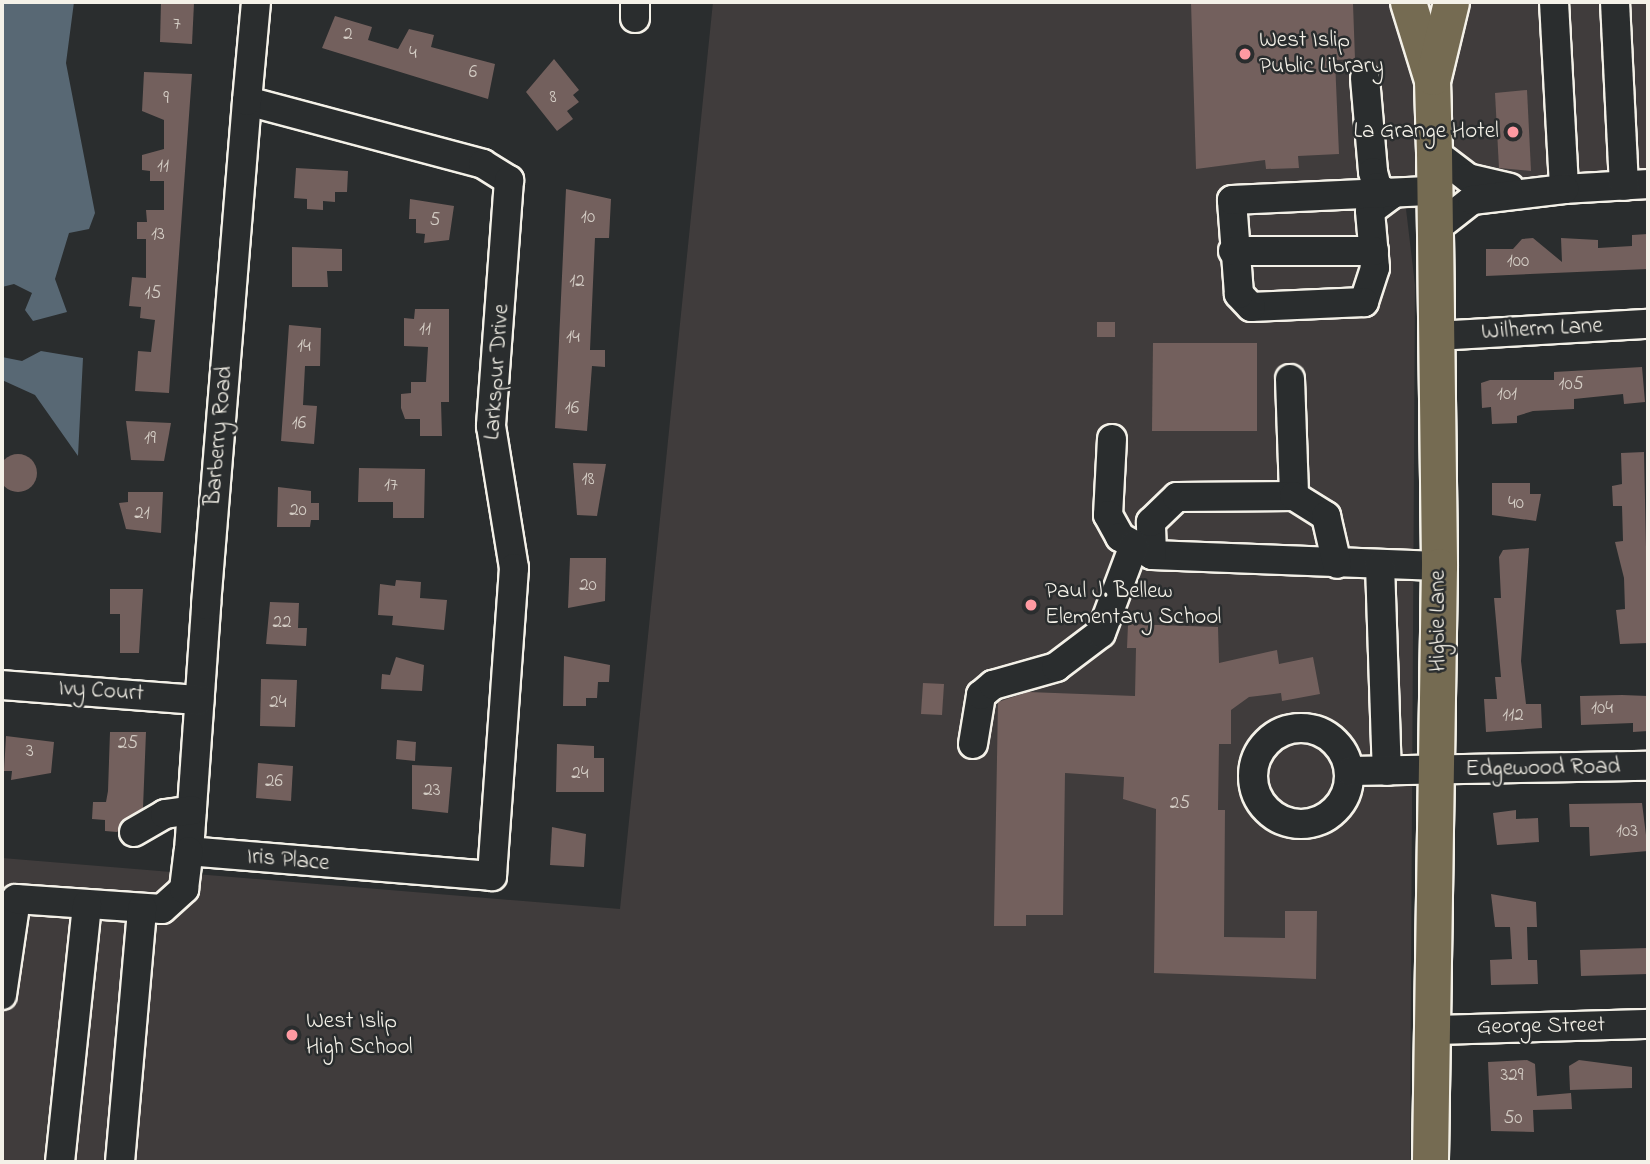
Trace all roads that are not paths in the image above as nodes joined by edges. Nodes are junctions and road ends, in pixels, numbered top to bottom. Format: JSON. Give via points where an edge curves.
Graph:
{"nodes":[{"id":1,"x":256,"y":2,"type":"edge"},
{"id":2,"x":1408,"y":2,"type":"edge"},
{"id":3,"x":1451,"y":2,"type":"edge"},
{"id":4,"x":1554,"y":2,"type":"edge"},
{"id":5,"x":1615,"y":2,"type":"edge"},
{"id":6,"x":1366,"y":78,"type":"dead end"},
{"id":7,"x":1432,"y":80,"type":"junction"},
{"id":8,"x":247,"y":101,"type":"junction"},
{"id":9,"x":1434,"y":152,"type":"junction"},
{"id":10,"x":1636,"y":185,"type":"edge"},
{"id":11,"x":1564,"y":189,"type":"junction"},
{"id":12,"x":1531,"y":190,"type":"junction"},
{"id":13,"x":1434,"y":191,"type":"junction"},
{"id":14,"x":1391,"y":195,"type":"junction"},
{"id":15,"x":1435,"y":229,"type":"junction"},
{"id":16,"x":1233,"y":251,"type":"junction"},
{"id":17,"x":1374,"y":251,"type":"junction"},
{"id":18,"x":1648,"y":324,"type":"edge"},
{"id":19,"x":1437,"y":336,"type":"junction"},
{"id":20,"x":1290,"y":379,"type":"dead end"},
{"id":21,"x":1112,"y":439,"type":"dead end"},
{"id":22,"x":1294,"y":496,"type":"junction"},
{"id":23,"x":1143,"y":550,"type":"junction"},
{"id":24,"x":1337,"y":564,"type":"junction"},
{"id":25,"x":1380,"y":565,"type":"junction"},
{"id":26,"x":1439,"y":566,"type":"junction"},
{"id":27,"x":2,"y":685,"type":"edge"},
{"id":28,"x":200,"y":700,"type":"junction"},
{"id":29,"x":973,"y":744,"type":"dead end"},
{"id":30,"x":1648,"y":766,"type":"edge"},
{"id":31,"x":1350,"y":771,"type":"dead end"},
{"id":32,"x":1387,"y":771,"type":"junction"},
{"id":33,"x":1438,"y":771,"type":"junction"},
{"id":34,"x":192,"y":810,"type":"junction"},
{"id":35,"x":134,"y":832,"type":"dead end"},
{"id":36,"x":189,"y":851,"type":"junction"},
{"id":37,"x":492,"y":876,"type":"joint"},
{"id":38,"x":87,"y":904,"type":"junction"},
{"id":39,"x":142,"y":908,"type":"junction"},
{"id":40,"x":2,"y":995,"type":"edge"},
{"id":41,"x":1648,"y":1024,"type":"edge"},
{"id":42,"x":1433,"y":1030,"type":"junction"},
{"id":43,"x":60,"y":1162,"type":"edge"},
{"id":44,"x":120,"y":1162,"type":"edge"},
{"id":45,"x":1430,"y":1162,"type":"edge"}],
"edges":[{"from":1,"to":8,"type":"street","name":"Barberry Road"},
{"from":2,"to":7,"type":"main road","name":"Higbie Lane"},
{"from":3,"to":7,"type":"main road","name":"Higbie Lane"},
{"from":4,"to":11,"type":"street"},
{"from":5,"to":10,"type":"street"},
{"from":6,"to":14,"type":"street","via":[[1373,172],[1377,187]]},
{"from":7,"to":9,"type":"main road","name":"Higbie Lane"},
{"from":8,"to":28,"type":"street","name":"Barberry Road"},
{"from":8,"to":37,"type":"street","name":"Larkspur Drive","via":[[483,164],[509,180],[491,426],[514,568]]},
{"from":9,"to":12,"type":"street","via":[[1468,178]]},
{"from":9,"to":13,"type":"main road","name":"Higbie Lane"},
{"from":10,"to":11,"type":"street"},
{"from":11,"to":12,"type":"street"},
{"from":12,"to":15,"type":"street","via":[[1472,200]]},
{"from":13,"to":14,"type":"street"},
{"from":13,"to":15,"type":"main road","name":"Higbie Lane"},
{"from":14,"to":16,"type":"street","via":[[1232,200]]},
{"from":14,"to":17,"type":"street","via":[[1370,211]]},
{"from":15,"to":19,"type":"main road","name":"Higbie Lane"},
{"from":16,"to":17,"type":"street"},
{"from":16,"to":17,"type":"street","via":[[1239,293],[1251,307],[1364,302],[1372,289]]},
{"from":18,"to":19,"type":"street","name":"Wilherm Lane"},
{"from":19,"to":26,"type":"main road","name":"Higbie Lane"},
{"from":20,"to":22,"type":"street"},
{"from":21,"to":23,"type":"street","via":[[1108,515],[1120,537]]},
{"from":22,"to":23,"type":"street","via":[[1177,497],[1151,523]]},
{"from":22,"to":24,"type":"street","via":[[1326,516]]},
{"from":23,"to":24,"type":"street"},
{"from":23,"to":29,"type":"street","via":[[1101,633],[1056,667],[993,685],[981,695]]},
{"from":24,"to":25,"type":"street"},
{"from":25,"to":26,"type":"street"},
{"from":25,"to":32,"type":"street"},
{"from":26,"to":33,"type":"main road","name":"Higbie Lane"},
{"from":27,"to":28,"type":"street","name":"Ivy Court"},
{"from":28,"to":34,"type":"street","name":"Barberry Road"},
{"from":30,"to":33,"type":"street","name":"Edgewood Road"},
{"from":31,"to":32,"type":"street","name":"Edgewood Road"},
{"from":32,"to":33,"type":"street","name":"Edgewood Road"},
{"from":33,"to":42,"type":"main road","name":"Higbie Lane"},
{"from":34,"to":35,"type":"street","via":[[165,814]]},
{"from":34,"to":36,"type":"street"},
{"from":36,"to":37,"type":"street","name":"Iris Place"},
{"from":36,"to":39,"type":"street","via":[[184,889],[162,909]]},
{"from":38,"to":39,"type":"street"},
{"from":38,"to":40,"type":"street","via":[[16,899]]},
{"from":38,"to":43,"type":"street"},
{"from":39,"to":44,"type":"street"},
{"from":41,"to":42,"type":"street","name":"George Street"},
{"from":42,"to":45,"type":"main road","name":"Higbie Lane"}]}
